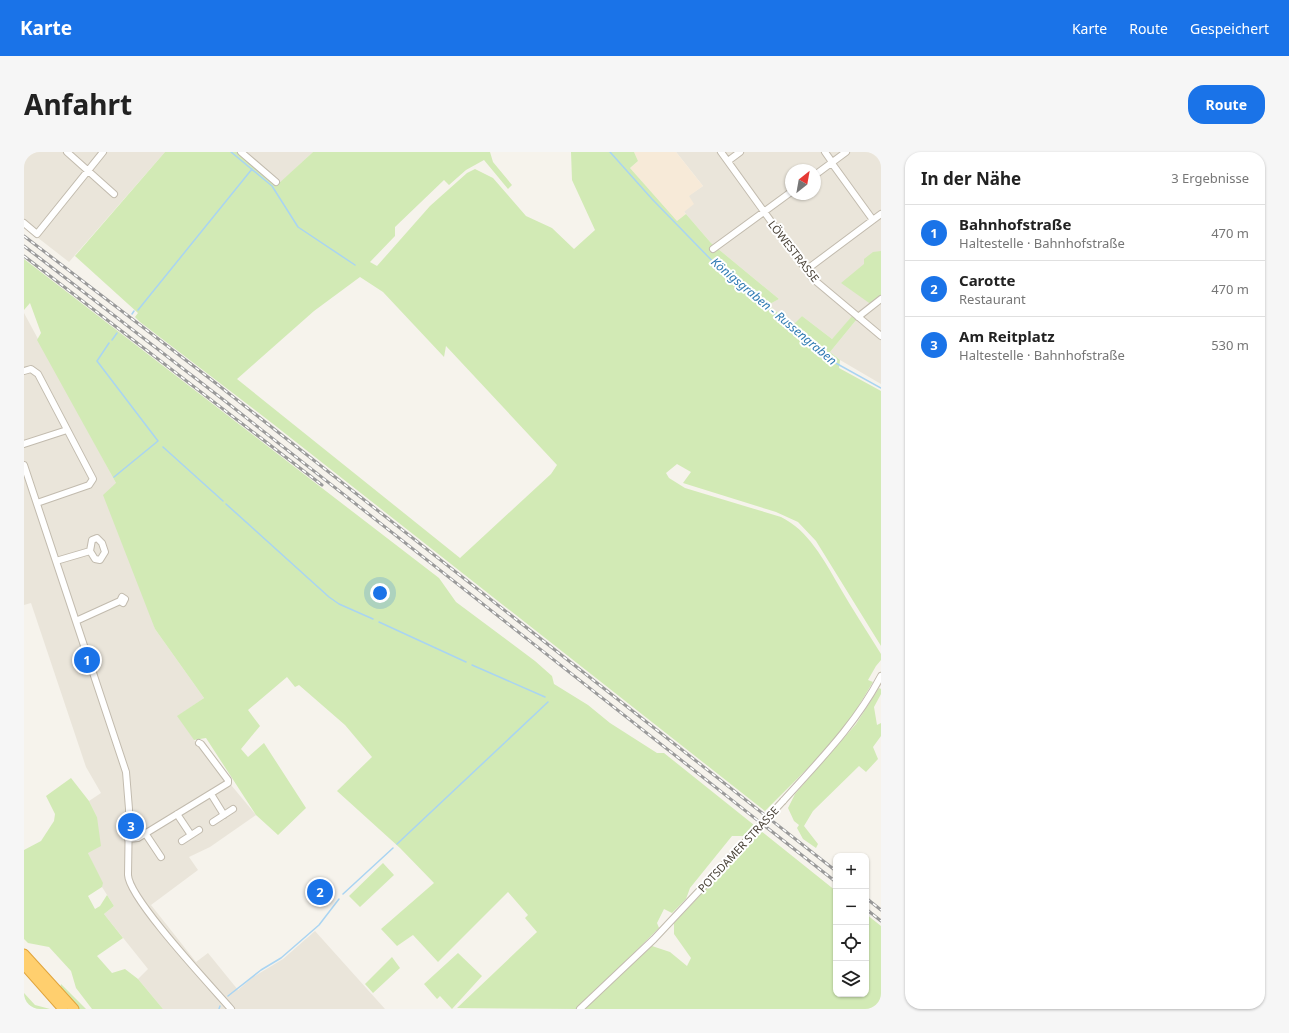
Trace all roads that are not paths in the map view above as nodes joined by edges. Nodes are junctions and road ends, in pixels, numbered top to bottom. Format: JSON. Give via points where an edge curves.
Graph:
{"nodes":[{"id":1,"x":67,"y":152,"type":"edge"},
{"id":2,"x":103,"y":152,"type":"edge"},
{"id":3,"x":241,"y":152,"type":"edge"},
{"id":4,"x":721,"y":152,"type":"edge"},
{"id":5,"x":740,"y":152,"type":"edge"},
{"id":6,"x":826,"y":152,"type":"edge"},
{"id":7,"x":846,"y":152,"type":"edge"},
{"id":8,"x":728,"y":161,"type":"junction"},
{"id":9,"x":832,"y":162,"type":"junction"},
{"id":10,"x":88,"y":170,"type":"junction"},
{"id":11,"x":821,"y":170,"type":"edge"},
{"id":12,"x":276,"y":182,"type":"dead end"},
{"id":13,"x":114,"y":194,"type":"dead end"},
{"id":14,"x":785,"y":196,"type":"edge"},
{"id":15,"x":764,"y":212,"type":"junction"},
{"id":16,"x":881,"y":214,"type":"edge"},
{"id":17,"x":873,"y":220,"type":"junction"},
{"id":18,"x":24,"y":223,"type":"edge"},
{"id":19,"x":713,"y":249,"type":"dead end"},
{"id":20,"x":806,"y":270,"type":"junction"},
{"id":21,"x":881,"y":299,"type":"edge"},
{"id":22,"x":858,"y":317,"type":"junction"},
{"id":23,"x":881,"y":336,"type":"edge"},
{"id":24,"x":24,"y":371,"type":"edge"},
{"id":25,"x":67,"y":430,"type":"junction"},
{"id":26,"x":24,"y":444,"type":"edge"},
{"id":27,"x":24,"y":465,"type":"edge"},
{"id":28,"x":37,"y":503,"type":"junction"},
{"id":29,"x":90,"y":551,"type":"dead end"},
{"id":30,"x":56,"y":561,"type":"junction"},
{"id":31,"x":120,"y":601,"type":"dead end"},
{"id":32,"x":76,"y":621,"type":"junction"},
{"id":33,"x":881,"y":676,"type":"edge"},
{"id":34,"x":199,"y":743,"type":"dead end"},
{"id":35,"x":211,"y":794,"type":"junction"},
{"id":36,"x":233,"y":809,"type":"dead end"},
{"id":37,"x":177,"y":814,"type":"junction"},
{"id":38,"x":224,"y":814,"type":"junction"},
{"id":39,"x":213,"y":822,"type":"dead end"},
{"id":40,"x":199,"y":830,"type":"dead end"},
{"id":41,"x":145,"y":834,"type":"junction"},
{"id":42,"x":191,"y":835,"type":"junction"},
{"id":43,"x":128,"y":839,"type":"junction"},
{"id":44,"x":182,"y":841,"type":"dead end"},
{"id":45,"x":161,"y":857,"type":"dead end"},
{"id":46,"x":24,"y":954,"type":"edge"},
{"id":47,"x":24,"y":965,"type":"edge"},
{"id":48,"x":63,"y":1009,"type":"edge"},
{"id":49,"x":74,"y":1009,"type":"edge"},
{"id":50,"x":231,"y":1009,"type":"edge"},
{"id":51,"x":580,"y":1009,"type":"edge"}],
"edges":[{"from":1,"to":10,"type":"street"},
{"from":2,"to":10,"type":"street"},
{"from":3,"to":12,"type":"street"},
{"from":4,"to":8,"type":"street","name":"LÖWESTRASSE"},
{"from":5,"to":8,"type":"street"},
{"from":6,"to":9,"type":"street"},
{"from":7,"to":9,"type":"street"},
{"from":8,"to":15,"type":"street","name":"LÖWESTRASSE"},
{"from":9,"to":11,"type":"street"},
{"from":9,"to":17,"type":"street"},
{"from":10,"to":13,"type":"street"},
{"from":10,"to":18,"type":"street","via":[[37,234]]},
{"from":14,"to":15,"type":"street"},
{"from":15,"to":19,"type":"street"},
{"from":15,"to":20,"type":"street","name":"LÖWESTRASSE"},
{"from":16,"to":17,"type":"street"},
{"from":17,"to":20,"type":"street"},
{"from":20,"to":22,"type":"street","name":"LÖWESTRASSE"},
{"from":21,"to":22,"type":"street"},
{"from":22,"to":23,"type":"street","name":"LÖWESTRASSE"},
{"from":24,"to":25,"type":"street","via":[[32,369],[38,374]]},
{"from":25,"to":26,"type":"street"},
{"from":25,"to":28,"type":"street","via":[[93,482]]},
{"from":27,"to":28,"type":"street"},
{"from":28,"to":30,"type":"street"},
{"from":29,"to":30,"type":"street"},
{"from":30,"to":32,"type":"street"},
{"from":31,"to":32,"type":"street"},
{"from":32,"to":43,"type":"street","via":[[126,772]]},
{"from":33,"to":51,"type":"street","name":"POTSDAMER STRASSE","bridge":true,"via":[[854,721],[783,801],[654,939]]},
{"from":34,"to":35,"type":"street","via":[[229,781]]},
{"from":35,"to":37,"type":"street"},
{"from":35,"to":38,"type":"street"},
{"from":36,"to":38,"type":"street"},
{"from":37,"to":41,"type":"street"},
{"from":37,"to":42,"type":"street"},
{"from":38,"to":39,"type":"street"},
{"from":40,"to":42,"type":"street"},
{"from":41,"to":43,"type":"street"},
{"from":41,"to":45,"type":"street"},
{"from":42,"to":44,"type":"street"},
{"from":43,"to":50,"type":"street","via":[[128,879],[131,888]]},
{"from":46,"to":49,"type":"highway"},
{"from":47,"to":48,"type":"highway"}]}
